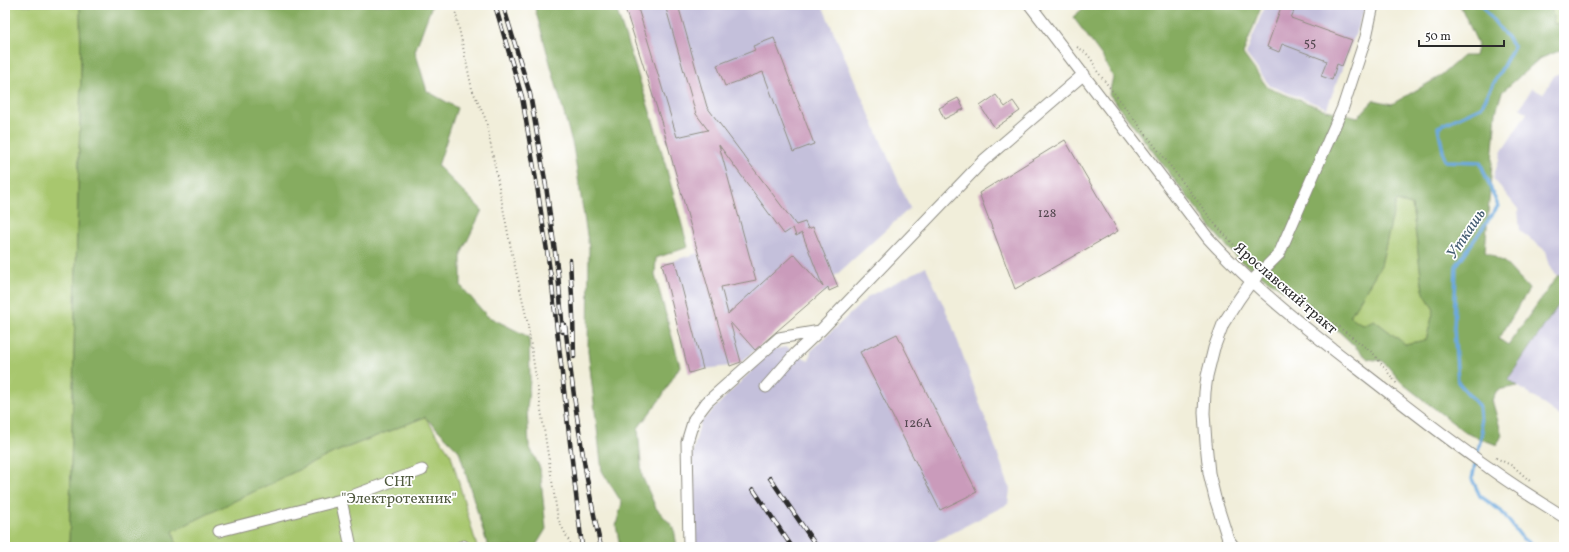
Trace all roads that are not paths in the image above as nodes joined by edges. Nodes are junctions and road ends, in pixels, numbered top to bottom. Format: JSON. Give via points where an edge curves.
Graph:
{"nodes":[{"id":1,"x":1030,"y":5,"type":"edge"},
{"id":2,"x":1373,"y":5,"type":"edge"},
{"id":3,"x":1084,"y":74,"type":"junction"},
{"id":4,"x":1251,"y":282,"type":"junction"},
{"id":5,"x":820,"y":331,"type":"junction"},
{"id":6,"x":766,"y":387,"type":"dead end"},
{"id":7,"x":422,"y":470,"type":"dead end"},
{"id":8,"x":341,"y":500,"type":"junction"},
{"id":9,"x":1564,"y":517,"type":"edge"},
{"id":10,"x":219,"y":531,"type":"dead end"},
{"id":11,"x":351,"y":547,"type":"edge"},
{"id":12,"x":689,"y":547,"type":"edge"},
{"id":13,"x":1234,"y":547,"type":"edge"}],
"edges":[{"from":1,"to":3,"type":"street","name":"Ярославский тракт"},
{"from":2,"to":4,"type":"street","via":[[1366,37],[1343,106],[1279,254]]},
{"from":3,"to":4,"type":"street","name":"Ярославский тракт","via":[[1208,238]]},
{"from":3,"to":5,"type":"street","via":[[984,160]]},
{"from":4,"to":9,"type":"street","name":"Ярославский тракт","via":[[1446,437],[1489,469]]},
{"from":4,"to":13,"type":"street","via":[[1221,330],[1214,348],[1205,392],[1204,413],[1209,473],[1222,523]]},
{"from":5,"to":6,"type":"street","via":[[796,353]]},
{"from":5,"to":12,"type":"street","via":[[779,338],[707,402],[694,419],[687,442]]},
{"from":7,"to":8,"type":"street"},
{"from":8,"to":10,"type":"street"},
{"from":8,"to":11,"type":"street"}]}
